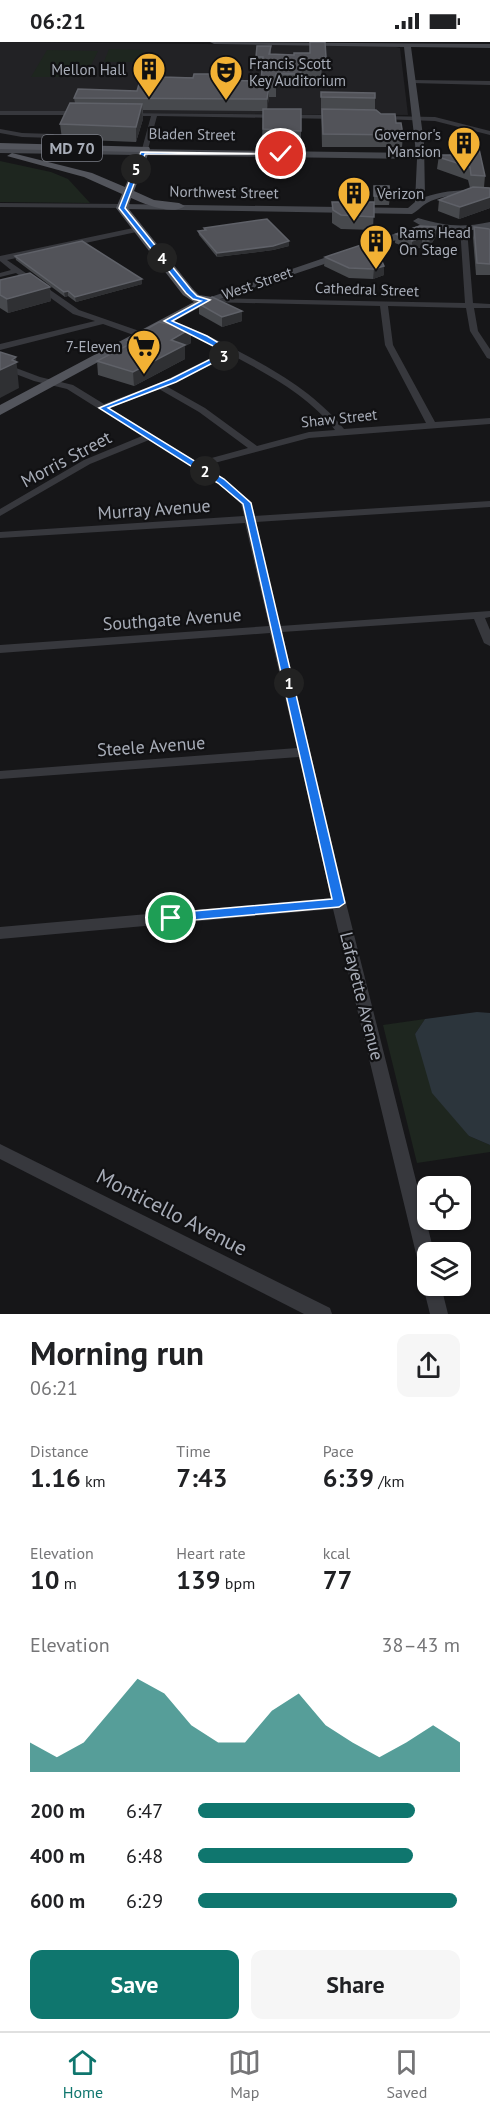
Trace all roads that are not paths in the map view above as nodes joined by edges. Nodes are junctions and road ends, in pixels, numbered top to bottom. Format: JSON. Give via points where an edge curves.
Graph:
{"nodes":[{"id":1,"x":214,"y":42,"type":"edge"},
{"id":2,"x":318,"y":43,"type":"edge"},
{"id":3,"x":406,"y":43,"type":"edge"},
{"id":4,"x":490,"y":46,"type":"edge"},
{"id":5,"x":413,"y":82,"type":"junction"},
{"id":6,"x":490,"y":83,"type":"edge"},
{"id":7,"x":0,"y":113,"type":"edge"},
{"id":8,"x":64,"y":113,"type":"junction"},
{"id":9,"x":84,"y":113,"type":"edge"},
{"id":10,"x":116,"y":114,"type":"edge"},
{"id":11,"x":154,"y":115,"type":"junction"},
{"id":12,"x":416,"y":115,"type":"junction"},
{"id":13,"x":343,"y":117,"type":"edge"},
{"id":14,"x":378,"y":118,"type":"edge"},
{"id":15,"x":56,"y":130,"type":"junction"},
{"id":16,"x":0,"y":131,"type":"edge"},
{"id":17,"x":490,"y":133,"type":"edge"},
{"id":18,"x":49,"y":144,"type":"dead end"},
{"id":19,"x":0,"y":150,"type":"edge"},
{"id":20,"x":144,"y":151,"type":"junction"},
{"id":21,"x":420,"y":154,"type":"junction"},
{"id":22,"x":422,"y":184,"type":"junction"},
{"id":23,"x":127,"y":191,"type":"junction"},
{"id":24,"x":460,"y":193,"type":"junction"},
{"id":25,"x":490,"y":194,"type":"edge"},
{"id":26,"x":420,"y":202,"type":"junction"},
{"id":27,"x":0,"y":206,"type":"edge"},
{"id":28,"x":123,"y":206,"type":"junction"},
{"id":29,"x":179,"y":206,"type":"junction"},
{"id":30,"x":412,"y":211,"type":"junction"},
{"id":31,"x":428,"y":225,"type":"junction"},
{"id":32,"x":490,"y":225,"type":"edge"},
{"id":33,"x":138,"y":229,"type":"junction"},
{"id":34,"x":463,"y":229,"type":"junction"},
{"id":35,"x":0,"y":258,"type":"edge"},
{"id":36,"x":19,"y":270,"type":"junction"},
{"id":37,"x":0,"y":275,"type":"edge"},
{"id":38,"x":207,"y":300,"type":"junction"},
{"id":39,"x":384,"y":304,"type":"junction"},
{"id":40,"x":469,"y":306,"type":"junction"},
{"id":41,"x":490,"y":306,"type":"edge"},
{"id":42,"x":167,"y":321,"type":"junction"},
{"id":43,"x":102,"y":322,"type":"junction"},
{"id":44,"x":141,"y":335,"type":"junction"},
{"id":45,"x":0,"y":347,"type":"edge"},
{"id":46,"x":231,"y":352,"type":"junction"},
{"id":47,"x":490,"y":356,"type":"edge"},
{"id":48,"x":3,"y":369,"type":"edge"},
{"id":49,"x":53,"y":383,"type":"junction"},
{"id":50,"x":159,"y":387,"type":"junction"},
{"id":51,"x":103,"y":408,"type":"junction"},
{"id":52,"x":0,"y":411,"type":"edge"},
{"id":53,"x":490,"y":421,"type":"edge"},
{"id":54,"x":432,"y":425,"type":"junction"},
{"id":55,"x":341,"y":432,"type":"junction"},
{"id":56,"x":148,"y":436,"type":"junction"},
{"id":57,"x":254,"y":448,"type":"junction"},
{"id":58,"x":195,"y":465,"type":"junction"},
{"id":59,"x":490,"y":504,"type":"edge"},
{"id":60,"x":0,"y":513,"type":"edge"},
{"id":61,"x":251,"y":519,"type":"junction"},
{"id":62,"x":0,"y":535,"type":"edge"},
{"id":63,"x":484,"y":614,"type":"edge"},
{"id":64,"x":277,"y":629,"type":"junction"},
{"id":65,"x":490,"y":643,"type":"edge"},
{"id":66,"x":0,"y":649,"type":"edge"},
{"id":67,"x":305,"y":752,"type":"junction"},
{"id":68,"x":0,"y":775,"type":"edge"},
{"id":69,"x":339,"y":903,"type":"junction"},
{"id":70,"x":0,"y":933,"type":"edge"},
{"id":71,"x":0,"y":1151,"type":"edge"},
{"id":72,"x":422,"y":1242,"type":"edge"},
{"id":73,"x":434,"y":1296,"type":"edge"},
{"id":74,"x":302,"y":1309,"type":"edge"},
{"id":75,"x":323,"y":1314,"type":"edge"},
{"id":76,"x":439,"y":1314,"type":"edge"}],
"edges":[{"from":1,"to":2,"type":"main road"},
{"from":2,"to":3,"type":"main road"},
{"from":3,"to":4,"type":"main road"},
{"from":3,"to":5,"type":"main road"},
{"from":5,"to":6,"type":"street"},
{"from":5,"to":12,"type":"main road"},
{"from":7,"to":8,"type":"street"},
{"from":8,"to":9,"type":"street"},
{"from":8,"to":15,"type":"street"},
{"from":10,"to":11,"type":"street"},
{"from":11,"to":13,"type":"street"},
{"from":11,"to":20,"type":"street"},
{"from":12,"to":14,"type":"street"},
{"from":12,"to":17,"type":"street"},
{"from":12,"to":21,"type":"main road"},
{"from":15,"to":16,"type":"street"},
{"from":15,"to":18,"type":"street"},
{"from":19,"to":20,"type":"main road","name":"Bladen Street","number":"MD 70"},
{"from":19,"to":23,"type":"main road","via":[[72,170]]},
{"from":20,"to":21,"type":"main road","name":"Bladen Street","number":"MD 70"},
{"from":20,"to":23,"type":"main road"},
{"from":21,"to":22,"type":"main road"},
{"from":22,"to":24,"type":"main road"},
{"from":22,"to":26,"type":"main road"},
{"from":23,"to":28,"type":"main road"},
{"from":23,"to":29,"type":"main road","via":[[152,203]]},
{"from":24,"to":25,"type":"main road"},
{"from":24,"to":26,"type":"main road"},
{"from":26,"to":30,"type":"main road"},
{"from":27,"to":28,"type":"street","name":"Northwest Street"},
{"from":28,"to":29,"type":"main road","name":"Northwest Street"},
{"from":28,"to":33,"type":"main road"},
{"from":29,"to":30,"type":"main road","name":"Northwest Street"},
{"from":30,"to":31,"type":"main road","via":[[416,220]]},
{"from":31,"to":34,"type":"main road"},
{"from":31,"to":38,"type":"main road","name":"West Street"},
{"from":32,"to":34,"type":"main road"},
{"from":33,"to":35,"type":"street"},
{"from":33,"to":38,"type":"main road","via":[[190,294]]},
{"from":34,"to":40,"type":"street"},
{"from":35,"to":36,"type":"street"},
{"from":36,"to":37,"type":"street"},
{"from":36,"to":43,"type":"street","via":[[76,312]]},
{"from":38,"to":39,"type":"street","name":"Cathedral Street"},
{"from":38,"to":42,"type":"main road","name":"West Street"},
{"from":39,"to":40,"type":"street","name":"Cathedral Street"},
{"from":39,"to":54,"type":"street","via":[[389,345]]},
{"from":40,"to":41,"type":"street","name":"Cathedral Street"},
{"from":40,"to":47,"type":"street","via":[[474,331]]},
{"from":42,"to":44,"type":"main road","name":"West Street"},
{"from":42,"to":46,"type":"street"},
{"from":43,"to":44,"type":"street"},
{"from":43,"to":45,"type":"street"},
{"from":44,"to":49,"type":"main road","name":"West Street"},
{"from":46,"to":50,"type":"street"},
{"from":46,"to":55,"type":"street","via":[[280,378],[321,407]]},
{"from":48,"to":49,"type":"street","name":"Lafayette Avenue"},
{"from":49,"to":51,"type":"street","name":"Lafayette Avenue","via":[[69,387]]},
{"from":49,"to":52,"type":"main road","name":"West Street"},
{"from":50,"to":51,"type":"street"},
{"from":50,"to":57,"type":"street","via":[[202,410]]},
{"from":51,"to":56,"type":"street","name":"Lafayette Avenue"},
{"from":53,"to":54,"type":"street","name":"Shaw Street"},
{"from":54,"to":55,"type":"street","name":"Shaw Street"},
{"from":55,"to":57,"type":"street","name":"Shaw Street"},
{"from":56,"to":58,"type":"street","name":"Lafayette Avenue"},
{"from":56,"to":60,"type":"street","name":"Morris Street","via":[[87,462]]},
{"from":57,"to":58,"type":"street","name":"Shaw Street"},
{"from":58,"to":61,"type":"street","name":"Lafayette Avenue","via":[[239,495]]},
{"from":59,"to":61,"type":"street","name":"Murray Avenue"},
{"from":61,"to":62,"type":"street","name":"Murray Avenue"},
{"from":61,"to":64,"type":"street","name":"Lafayette Avenue"},
{"from":63,"to":64,"type":"street","name":"Southgate Avenue"},
{"from":63,"to":65,"type":"street"},
{"from":64,"to":66,"type":"street","name":"Southgate Avenue"},
{"from":64,"to":67,"type":"street","name":"Lafayette Avenue"},
{"from":67,"to":68,"type":"street","name":"Steele Avenue"},
{"from":67,"to":69,"type":"street","name":"Lafayette Avenue"},
{"from":69,"to":70,"type":"street"},
{"from":69,"to":72,"type":"street","name":"Lafayette Avenue"},
{"from":71,"to":74,"type":"street","name":"Monticello Avenue"},
{"from":73,"to":76,"type":"street"},
{"from":74,"to":75,"type":"street","name":"Monticello Avenue"}]}
